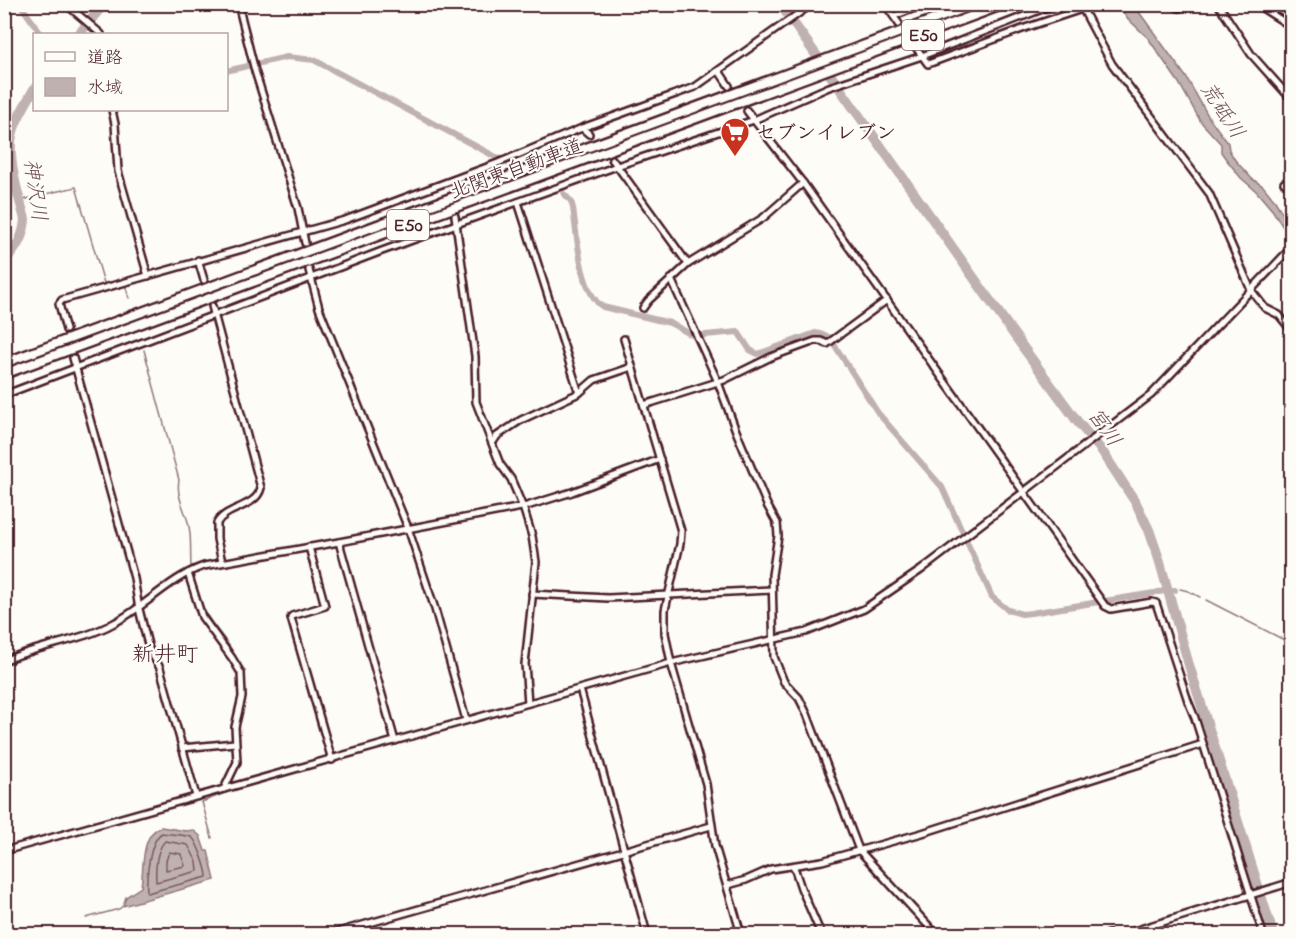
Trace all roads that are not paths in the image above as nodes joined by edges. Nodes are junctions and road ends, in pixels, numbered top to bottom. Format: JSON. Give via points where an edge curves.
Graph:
{"nodes":[{"id":1,"x":66,"y":4,"type":"edge"},
{"id":2,"x":238,"y":4,"type":"edge"},
{"id":3,"x":812,"y":4,"type":"edge"},
{"id":4,"x":885,"y":4,"type":"edge"},
{"id":5,"x":925,"y":4,"type":"edge"},
{"id":6,"x":976,"y":4,"type":"edge"},
{"id":7,"x":1005,"y":4,"type":"edge"},
{"id":8,"x":1055,"y":4,"type":"edge"},
{"id":9,"x":1170,"y":4,"type":"edge"},
{"id":10,"x":1187,"y":4,"type":"edge"},
{"id":11,"x":1218,"y":4,"type":"edge"},
{"id":12,"x":1256,"y":4,"type":"edge"},
{"id":13,"x":1082,"y":7,"type":"edge"},
{"id":14,"x":894,"y":16,"type":"junction"},
{"id":15,"x":898,"y":24,"type":"dead end"},
{"id":16,"x":1292,"y":27,"type":"edge"},
{"id":17,"x":100,"y":33,"type":"edge"},
{"id":18,"x":915,"y":46,"type":"dead end"},
{"id":19,"x":922,"y":56,"type":"junction"},
{"id":20,"x":718,"y":72,"type":"junction"},
{"id":21,"x":729,"y":86,"type":"dead end"},
{"id":22,"x":1292,"y":100,"type":"edge"},
{"id":23,"x":112,"y":111,"type":"edge"},
{"id":24,"x":747,"y":111,"type":"dead end"},
{"id":25,"x":754,"y":120,"type":"junction"},
{"id":26,"x":582,"y":128,"type":"junction"},
{"id":27,"x":589,"y":134,"type":"tunnel mouth"},
{"id":28,"x":612,"y":159,"type":"tunnel mouth"},
{"id":29,"x":617,"y":166,"type":"junction"},
{"id":30,"x":1292,"y":178,"type":"edge"},
{"id":31,"x":450,"y":181,"type":"junction"},
{"id":32,"x":803,"y":183,"type":"junction"},
{"id":33,"x":1284,"y":183,"type":"dead end"},
{"id":34,"x":451,"y":189,"type":"tunnel mouth"},
{"id":35,"x":518,"y":202,"type":"junction"},
{"id":36,"x":455,"y":216,"type":"tunnel mouth"},
{"id":37,"x":457,"y":224,"type":"junction"},
{"id":38,"x":303,"y":231,"type":"junction"},
{"id":39,"x":305,"y":243,"type":"dead end"},
{"id":40,"x":1292,"y":247,"type":"edge"},
{"id":41,"x":198,"y":260,"type":"junction"},
{"id":42,"x":688,"y":264,"type":"junction"},
{"id":43,"x":309,"y":270,"type":"dead end"},
{"id":44,"x":148,"y":276,"type":"junction"},
{"id":45,"x":312,"y":278,"type":"junction"},
{"id":46,"x":671,"y":279,"type":"junction"},
{"id":47,"x":204,"y":280,"type":"dead end"},
{"id":48,"x":1251,"y":290,"type":"junction"},
{"id":49,"x":887,"y":300,"type":"junction"},
{"id":50,"x":212,"y":306,"type":"dead end"},
{"id":51,"x":643,"y":308,"type":"dead end"},
{"id":52,"x":213,"y":314,"type":"junction"},
{"id":53,"x":66,"y":330,"type":"dead end"},
{"id":54,"x":1292,"y":331,"type":"edge"},
{"id":55,"x":624,"y":339,"type":"dead end"},
{"id":56,"x":73,"y":358,"type":"dead end"},
{"id":57,"x":4,"y":363,"type":"edge"},
{"id":58,"x":632,"y":367,"type":"junction"},
{"id":59,"x":76,"y":368,"type":"junction"},
{"id":60,"x":4,"y":374,"type":"edge"},
{"id":61,"x":718,"y":382,"type":"junction"},
{"id":62,"x":579,"y":393,"type":"junction"},
{"id":63,"x":4,"y":395,"type":"edge"},
{"id":64,"x":644,"y":405,"type":"junction"},
{"id":65,"x":493,"y":442,"type":"junction"},
{"id":66,"x":660,"y":459,"type":"junction"},
{"id":67,"x":1024,"y":491,"type":"junction"},
{"id":68,"x":522,"y":506,"type":"junction"},
{"id":69,"x":408,"y":528,"type":"junction"},
{"id":70,"x":339,"y":542,"type":"junction"},
{"id":71,"x":309,"y":548,"type":"junction"},
{"id":72,"x":222,"y":562,"type":"junction"},
{"id":73,"x":188,"y":573,"type":"junction"},
{"id":74,"x":772,"y":590,"type":"junction"},
{"id":75,"x":532,"y":594,"type":"junction"},
{"id":76,"x":668,"y":594,"type":"junction"},
{"id":77,"x":139,"y":609,"type":"junction"},
{"id":78,"x":775,"y":640,"type":"junction"},
{"id":79,"x":4,"y":661,"type":"edge"},
{"id":80,"x":671,"y":663,"type":"junction"},
{"id":81,"x":580,"y":689,"type":"junction"},
{"id":82,"x":528,"y":704,"type":"junction"},
{"id":83,"x":466,"y":720,"type":"junction"},
{"id":84,"x":395,"y":741,"type":"junction"},
{"id":85,"x":235,"y":742,"type":"junction"},
{"id":86,"x":1203,"y":744,"type":"junction"},
{"id":87,"x":182,"y":748,"type":"junction"},
{"id":88,"x":332,"y":760,"type":"junction"},
{"id":89,"x":224,"y":789,"type":"junction"},
{"id":90,"x":196,"y":796,"type":"junction"},
{"id":91,"x":711,"y":826,"type":"junction"},
{"id":92,"x":624,"y":850,"type":"junction"},
{"id":93,"x":859,"y":850,"type":"junction"},
{"id":94,"x":4,"y":851,"type":"edge"},
{"id":95,"x":794,"y":867,"type":"junction"},
{"id":96,"x":1292,"y":882,"type":"edge"},
{"id":97,"x":728,"y":885,"type":"junction"},
{"id":98,"x":1252,"y":894,"type":"junction"},
{"id":99,"x":933,"y":932,"type":"edge"},
{"id":100,"x":331,"y":934,"type":"edge"},
{"id":101,"x":647,"y":934,"type":"edge"},
{"id":102,"x":741,"y":934,"type":"edge"},
{"id":103,"x":821,"y":934,"type":"edge"},
{"id":104,"x":926,"y":934,"type":"edge"},
{"id":105,"x":1124,"y":934,"type":"edge"},
{"id":106,"x":1263,"y":934,"type":"edge"}],
"edges":[{"from":1,"to":17,"type":"street"},
{"from":2,"to":38,"type":"street"},
{"from":3,"to":20,"type":"street"},
{"from":4,"to":14,"type":"street"},
{"from":5,"to":14,"type":"street"},
{"from":6,"to":57,"type":"highway","name":"北関東自動車道","number":"E50"},
{"from":7,"to":60,"type":"highway","name":"北関東自動車道","number":"E50"},
{"from":8,"to":19,"type":"street"},
{"from":9,"to":10,"type":"street","via":[[1179,9]]},
{"from":11,"to":22,"type":"street","via":[[1251,54]]},
{"from":12,"to":16,"type":"street"},
{"from":13,"to":19,"type":"street","via":[[928,64]]},
{"from":13,"to":48,"type":"street","via":[[1112,64],[1209,193]]},
{"from":14,"to":15,"type":"street"},
{"from":18,"to":19,"type":"street"},
{"from":19,"to":25,"type":"street","via":[[847,80]]},
{"from":20,"to":21,"type":"street"},
{"from":20,"to":26,"type":"street","via":[[695,87]]},
{"from":23,"to":44,"type":"street","via":[[118,171]]},
{"from":24,"to":25,"type":"street"},
{"from":25,"to":29,"type":"street"},
{"from":25,"to":32,"type":"street"},
{"from":26,"to":27,"type":"street"},
{"from":26,"to":31,"type":"street"},
{"from":28,"to":29,"type":"street"},
{"from":29,"to":35,"type":"street"},
{"from":29,"to":42,"type":"street"},
{"from":30,"to":33,"type":"street"},
{"from":31,"to":34,"type":"street"},
{"from":31,"to":38,"type":"street"},
{"from":32,"to":42,"type":"street","via":[[763,218]]},
{"from":32,"to":49,"type":"street"},
{"from":35,"to":37,"type":"street"},
{"from":35,"to":62,"type":"street"},
{"from":36,"to":37,"type":"street"},
{"from":37,"to":45,"type":"street"},
{"from":37,"to":65,"type":"street","via":[[474,356],[475,397]]},
{"from":38,"to":39,"type":"street"},
{"from":38,"to":41,"type":"street"},
{"from":40,"to":48,"type":"street"},
{"from":41,"to":44,"type":"street"},
{"from":41,"to":47,"type":"street"},
{"from":42,"to":46,"type":"street"},
{"from":43,"to":45,"type":"street"},
{"from":44,"to":53,"type":"street","via":[[60,301]]},
{"from":45,"to":52,"type":"street"},
{"from":45,"to":69,"type":"street","via":[[319,308]]},
{"from":46,"to":51,"type":"street"},
{"from":46,"to":61,"type":"street"},
{"from":48,"to":54,"type":"street"},
{"from":48,"to":67,"type":"street","via":[[1159,388]]},
{"from":49,"to":61,"type":"street","via":[[827,344],[818,340]]},
{"from":49,"to":67,"type":"street"},
{"from":50,"to":52,"type":"street"},
{"from":52,"to":59,"type":"street"},
{"from":52,"to":72,"type":"street","via":[[261,488],[254,500],[225,514],[217,523]]},
{"from":55,"to":58,"type":"street"},
{"from":56,"to":59,"type":"street"},
{"from":58,"to":62,"type":"street","via":[[594,380]]},
{"from":58,"to":64,"type":"street"},
{"from":59,"to":63,"type":"street"},
{"from":59,"to":77,"type":"street","via":[[134,578]]},
{"from":61,"to":64,"type":"street"},
{"from":61,"to":74,"type":"street","via":[[777,523]]},
{"from":62,"to":65,"type":"street","via":[[521,420]]},
{"from":64,"to":66,"type":"street"},
{"from":65,"to":68,"type":"street","via":[[500,465],[511,479]]},
{"from":66,"to":68,"type":"street"},
{"from":66,"to":76,"type":"street","via":[[681,531]]},
{"from":67,"to":78,"type":"street","via":[[864,609]]},
{"from":67,"to":86,"type":"street","via":[[1105,606],[1111,609],[1156,603]]},
{"from":68,"to":69,"type":"street"},
{"from":68,"to":75,"type":"street","via":[[536,555]]},
{"from":69,"to":70,"type":"street"},
{"from":69,"to":83,"type":"street"},
{"from":70,"to":71,"type":"street"},
{"from":70,"to":84,"type":"street"},
{"from":71,"to":72,"type":"street"},
{"from":71,"to":88,"type":"street","via":[[325,606],[291,618]]},
{"from":72,"to":73,"type":"street"},
{"from":73,"to":77,"type":"street"},
{"from":73,"to":85,"type":"street","via":[[202,617],[241,673],[242,697]]},
{"from":74,"to":76,"type":"street"},
{"from":74,"to":78,"type":"street"},
{"from":75,"to":76,"type":"street","via":[[608,598]]},
{"from":75,"to":82,"type":"street","via":[[525,664]]},
{"from":76,"to":80,"type":"street","via":[[664,627]]},
{"from":77,"to":79,"type":"street","via":[[104,628]]},
{"from":77,"to":87,"type":"street"},
{"from":78,"to":80,"type":"street"},
{"from":78,"to":93,"type":"street","via":[[774,657],[779,672],[807,714]]},
{"from":80,"to":81,"type":"street"},
{"from":80,"to":91,"type":"street","via":[[706,784]]},
{"from":81,"to":82,"type":"street"},
{"from":81,"to":92,"type":"street"},
{"from":82,"to":83,"type":"street"},
{"from":83,"to":84,"type":"street"},
{"from":84,"to":88,"type":"street"},
{"from":85,"to":87,"type":"street"},
{"from":85,"to":89,"type":"street","via":[[237,762]]},
{"from":86,"to":93,"type":"street"},
{"from":86,"to":98,"type":"street"},
{"from":87,"to":90,"type":"street"},
{"from":88,"to":89,"type":"street"},
{"from":89,"to":90,"type":"street"},
{"from":90,"to":94,"type":"street"},
{"from":91,"to":92,"type":"street"},
{"from":91,"to":97,"type":"street"},
{"from":92,"to":100,"type":"street"},
{"from":92,"to":101,"type":"street"},
{"from":93,"to":95,"type":"street"},
{"from":93,"to":99,"type":"street"},
{"from":95,"to":97,"type":"street","via":[[771,869]]},
{"from":95,"to":103,"type":"street"},
{"from":96,"to":98,"type":"street"},
{"from":97,"to":102,"type":"street"},
{"from":98,"to":105,"type":"street"},
{"from":98,"to":106,"type":"street"},
{"from":99,"to":104,"type":"street"}]}
